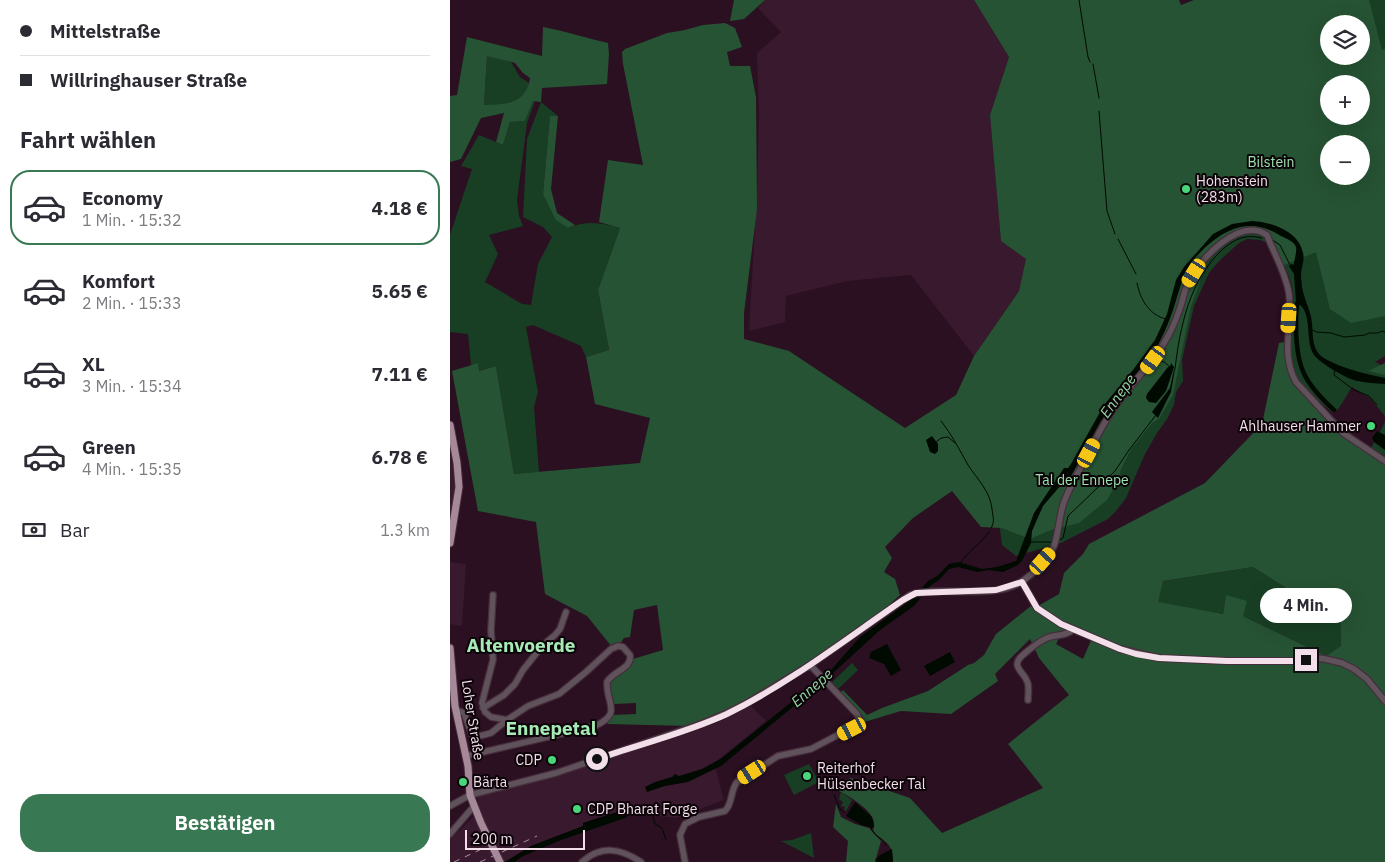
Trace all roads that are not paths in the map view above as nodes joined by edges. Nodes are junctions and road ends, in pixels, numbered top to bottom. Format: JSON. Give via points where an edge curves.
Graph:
{"nodes":[{"id":1,"x":450,"y":425,"type":"edge"},
{"id":2,"x":1385,"y":461,"type":"edge"},
{"id":3,"x":450,"y":543,"type":"edge"},
{"id":4,"x":1022,"y":582,"type":"junction"},
{"id":5,"x":492,"y":596,"type":"dead end"},
{"id":6,"x":566,"y":612,"type":"dead end"},
{"id":7,"x":1072,"y":629,"type":"junction"},
{"id":8,"x":450,"y":648,"type":"edge"},
{"id":9,"x":810,"y":664,"type":"junction"},
{"id":10,"x":1028,"y":700,"type":"dead end"},
{"id":11,"x":1385,"y":701,"type":"edge"},
{"id":12,"x":483,"y":708,"type":"junction"},
{"id":13,"x":456,"y":710,"type":"junction"},
{"id":14,"x":507,"y":720,"type":"junction"},
{"id":15,"x":466,"y":756,"type":"junction"},
{"id":16,"x":470,"y":796,"type":"junction"},
{"id":17,"x":450,"y":806,"type":"edge"},
{"id":18,"x":474,"y":806,"type":"junction"},
{"id":19,"x":450,"y":834,"type":"edge"},
{"id":20,"x":500,"y":862,"type":"edge"},
{"id":21,"x":582,"y":862,"type":"edge"},
{"id":22,"x":641,"y":862,"type":"edge"},
{"id":23,"x":684,"y":862,"type":"edge"}],
"edges":[{"from":1,"to":3,"type":"main road","via":[[459,487]]},
{"from":2,"to":4,"type":"street","via":[[1339,430],[1296,382],[1288,353],[1288,288],[1267,235],[1254,231],[1236,234],[1209,254],[1188,284],[1172,328],[1154,358],[1106,420],[1065,499],[1055,542],[1046,557]]},
{"from":4,"to":7,"type":"street","via":[[1037,608]]},
{"from":4,"to":9,"type":"street","via":[[996,590],[916,593]]},
{"from":5,"to":12,"type":"street","via":[[493,660],[482,699]]},
{"from":6,"to":12,"type":"street","via":[[560,629],[543,645],[515,684]]},
{"from":7,"to":10,"type":"street","via":[[1069,633],[1042,640],[1017,662],[1028,683]]},
{"from":7,"to":11,"type":"street","via":[[1120,649],[1159,658],[1294,661],[1317,658],[1333,661],[1354,669],[1367,679]]},
{"from":8,"to":13,"type":"main road","name":"Loher Straße"},
{"from":9,"to":16,"type":"street","via":[[749,702],[701,724],[556,773]]},
{"from":9,"to":23,"type":"street","via":[[857,714],[860,720],[857,725],[811,749],[778,756],[737,782],[725,811],[684,824],[680,834]]},
{"from":12,"to":14,"type":"street","via":[[491,716]]},
{"from":13,"to":14,"type":"street","via":[[464,713],[470,733],[476,737],[491,733]]},
{"from":13,"to":15,"type":"main road","name":"Loher Straße"},
{"from":14,"to":15,"type":"street","via":[[528,706],[559,694],[616,647],[628,651],[628,665],[607,682],[612,703],[606,721]]},
{"from":15,"to":16,"type":"main road","name":"Loher Straße"},
{"from":16,"to":17,"type":"street"},
{"from":16,"to":18,"type":"main road","name":"Loher Straße"},
{"from":18,"to":19,"type":"street"},
{"from":18,"to":20,"type":"main road","name":"Loher Straße"},
{"from":21,"to":22,"type":"street","via":[[598,851],[606,850],[627,853]]}]}
